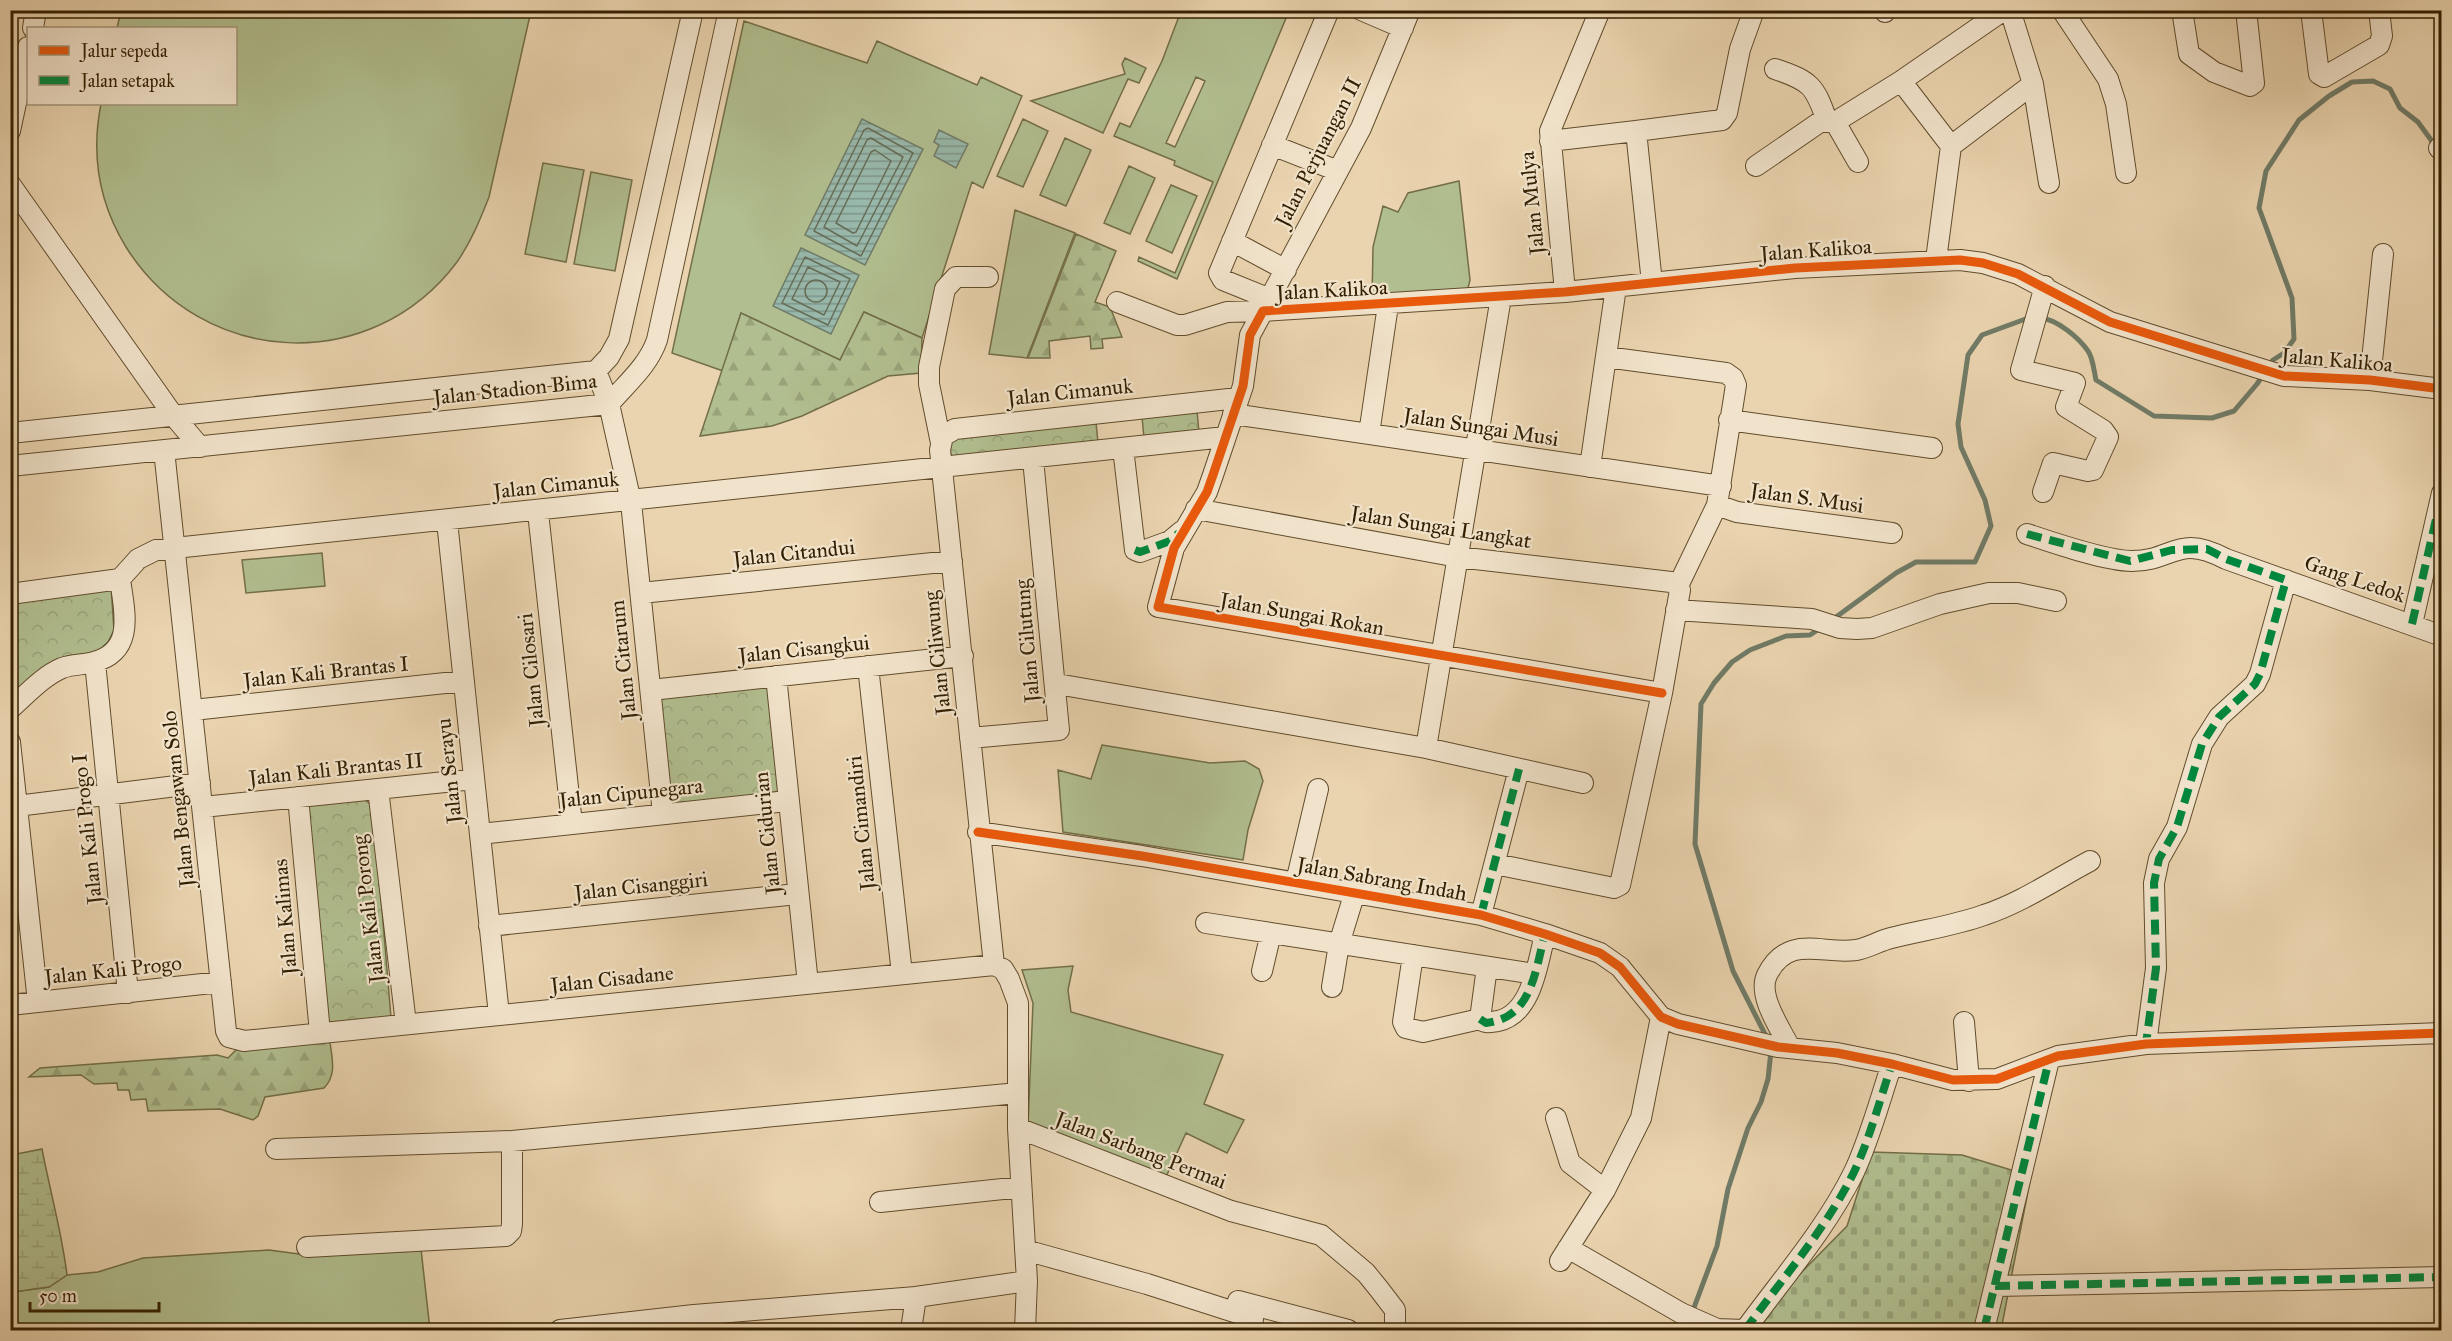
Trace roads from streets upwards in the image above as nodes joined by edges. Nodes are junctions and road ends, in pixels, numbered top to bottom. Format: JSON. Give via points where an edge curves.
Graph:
{"nodes":[{"id":1,"x":36,"y":10,"type":"edge"},
{"id":2,"x":693,"y":10,"type":"edge"},
{"id":3,"x":729,"y":10,"type":"edge"},
{"id":4,"x":1329,"y":10,"type":"edge"},
{"id":5,"x":1362,"y":10,"type":"edge"},
{"id":6,"x":1600,"y":10,"type":"edge"},
{"id":7,"x":1754,"y":10,"type":"edge"},
{"id":8,"x":2004,"y":10,"type":"edge"},
{"id":9,"x":2010,"y":10,"type":"edge"},
{"id":10,"x":2062,"y":10,"type":"edge"},
{"id":11,"x":2182,"y":10,"type":"edge"},
{"id":12,"x":2246,"y":10,"type":"edge"},
{"id":13,"x":2311,"y":10,"type":"edge"},
{"id":14,"x":2379,"y":10,"type":"edge"},
{"id":15,"x":1407,"y":20,"type":"edge"},
{"id":16,"x":33,"y":27,"type":"edge"},
{"id":17,"x":27,"y":52,"type":"edge"},
{"id":18,"x":1775,"y":69,"type":"dead end"},
{"id":19,"x":1901,"y":81,"type":"junction"},
{"id":20,"x":2033,"y":84,"type":"junction"},
{"id":21,"x":1831,"y":122,"type":"junction"},
{"id":22,"x":10,"y":131,"type":"edge"},
{"id":23,"x":1636,"y":131,"type":"junction"},
{"id":24,"x":1550,"y":141,"type":"junction"},
{"id":25,"x":1951,"y":146,"type":"junction"},
{"id":26,"x":1270,"y":151,"type":"junction"},
{"id":27,"x":1858,"y":162,"type":"dead end"},
{"id":28,"x":1756,"y":166,"type":"dead end"},
{"id":29,"x":2126,"y":173,"type":"dead end"},
{"id":30,"x":1335,"y":178,"type":"junction"},
{"id":31,"x":2049,"y":183,"type":"dead end"},
{"id":32,"x":10,"y":184,"type":"edge"},
{"id":33,"x":1232,"y":241,"type":"junction"},
{"id":34,"x":2383,"y":254,"type":"dead end"},
{"id":35,"x":1936,"y":260,"type":"junction"},
{"id":36,"x":1286,"y":270,"type":"junction"},
{"id":37,"x":988,"y":277,"type":"dead end"},
{"id":38,"x":1652,"y":283,"type":"junction"},
{"id":39,"x":2045,"y":286,"type":"junction"},
{"id":40,"x":1616,"y":287,"type":"junction"},
{"id":41,"x":1565,"y":292,"type":"junction"},
{"id":42,"x":1501,"y":297,"type":"junction"},
{"id":43,"x":1117,"y":302,"type":"dead end"},
{"id":44,"x":1266,"y":305,"type":"junction"},
{"id":45,"x":1388,"y":305,"type":"junction"},
{"id":46,"x":1606,"y":357,"type":"junction"},
{"id":47,"x":596,"y":371,"type":"junction"},
{"id":48,"x":2370,"y":380,"type":"junction"},
{"id":49,"x":2442,"y":389,"type":"edge"},
{"id":50,"x":609,"y":404,"type":"junction"},
{"id":51,"x":1236,"y":406,"type":"junction"},
{"id":52,"x":174,"y":415,"type":"junction"},
{"id":53,"x":1729,"y":420,"type":"junction"},
{"id":54,"x":10,"y":433,"type":"edge"},
{"id":55,"x":1369,"y":434,"type":"junction"},
{"id":56,"x":1224,"y":437,"type":"junction"},
{"id":57,"x":941,"y":443,"type":"junction"},
{"id":58,"x":200,"y":447,"type":"junction"},
{"id":59,"x":1123,"y":448,"type":"junction"},
{"id":60,"x":1932,"y":448,"type":"dead end"},
{"id":61,"x":164,"y":450,"type":"junction"},
{"id":62,"x":1475,"y":450,"type":"junction"},
{"id":63,"x":1033,"y":459,"type":"junction"},
{"id":64,"x":10,"y":466,"type":"edge"},
{"id":65,"x":1590,"y":467,"type":"junction"},
{"id":66,"x":942,"y":469,"type":"junction"},
{"id":67,"x":2043,"y":492,"type":"dead end"},
{"id":68,"x":2442,"y":493,"type":"edge"},
{"id":69,"x":1719,"y":495,"type":"junction"},
{"id":70,"x":631,"y":502,"type":"junction"},
{"id":71,"x":1196,"y":510,"type":"junction"},
{"id":72,"x":538,"y":512,"type":"junction"},
{"id":73,"x":447,"y":521,"type":"junction"},
{"id":74,"x":1182,"y":531,"type":"junction"},
{"id":75,"x":1892,"y":534,"type":"dead end"},
{"id":76,"x":2028,"y":534,"type":"dead end"},
{"id":77,"x":176,"y":550,"type":"junction"},
{"id":78,"x":1458,"y":556,"type":"junction"},
{"id":79,"x":952,"y":561,"type":"junction"},
{"id":80,"x":120,"y":579,"type":"junction"},
{"id":81,"x":2286,"y":580,"type":"junction"},
{"id":82,"x":1678,"y":586,"type":"junction"},
{"id":83,"x":640,"y":593,"type":"junction"},
{"id":84,"x":10,"y":594,"type":"edge"},
{"id":85,"x":2056,"y":601,"type":"dead end"},
{"id":86,"x":1676,"y":610,"type":"junction"},
{"id":87,"x":2412,"y":624,"type":"junction"},
{"id":88,"x":2442,"y":636,"type":"edge"},
{"id":89,"x":963,"y":656,"type":"junction"},
{"id":90,"x":1441,"y":657,"type":"junction"},
{"id":91,"x":94,"y":662,"type":"junction"},
{"id":92,"x":868,"y":666,"type":"junction"},
{"id":93,"x":776,"y":676,"type":"junction"},
{"id":94,"x":464,"y":681,"type":"junction"},
{"id":95,"x":1057,"y":684,"type":"junction"},
{"id":96,"x":651,"y":690,"type":"junction"},
{"id":97,"x":1662,"y":693,"type":"junction"},
{"id":98,"x":10,"y":709,"type":"edge"},
{"id":99,"x":193,"y":710,"type":"junction"},
{"id":100,"x":970,"y":738,"type":"junction"},
{"id":101,"x":10,"y":742,"type":"edge"},
{"id":102,"x":1426,"y":748,"type":"junction"},
{"id":103,"x":1519,"y":769,"type":"junction"},
{"id":104,"x":474,"y":779,"type":"junction"},
{"id":105,"x":200,"y":783,"type":"junction"},
{"id":106,"x":1583,"y":783,"type":"dead end"},
{"id":107,"x":378,"y":789,"type":"junction"},
{"id":108,"x":1318,"y":789,"type":"dead end"},
{"id":109,"x":108,"y":794,"type":"junction"},
{"id":110,"x":298,"y":797,"type":"junction"},
{"id":111,"x":787,"y":801,"type":"junction"},
{"id":112,"x":17,"y":806,"type":"junction"},
{"id":113,"x":203,"y":807,"type":"junction"},
{"id":114,"x":663,"y":814,"type":"junction"},
{"id":115,"x":572,"y":824,"type":"junction"},
{"id":116,"x":978,"y":832,"type":"junction"},
{"id":117,"x":480,"y":834,"type":"junction"},
{"id":118,"x":2090,"y":861,"type":"dead end"},
{"id":119,"x":1495,"y":864,"type":"junction"},
{"id":120,"x":17,"y":876,"type":"edge"},
{"id":121,"x":1296,"y":882,"type":"junction"},
{"id":122,"x":1355,"y":892,"type":"junction"},
{"id":123,"x":798,"y":894,"type":"junction"},
{"id":124,"x":1481,"y":915,"type":"junction"},
{"id":125,"x":1206,"y":923,"type":"dead end"},
{"id":126,"x":489,"y":926,"type":"junction"},
{"id":127,"x":1271,"y":933,"type":"junction"},
{"id":128,"x":1545,"y":933,"type":"junction"},
{"id":129,"x":1339,"y":944,"type":"junction"},
{"id":130,"x":1413,"y":956,"type":"junction"},
{"id":131,"x":994,"y":965,"type":"junction"},
{"id":132,"x":1486,"y":967,"type":"junction"},
{"id":133,"x":1262,"y":970,"type":"dead end"},
{"id":134,"x":902,"y":974,"type":"junction"},
{"id":135,"x":1535,"y":974,"type":"junction"},
{"id":136,"x":221,"y":982,"type":"junction"},
{"id":137,"x":808,"y":984,"type":"junction"},
{"id":138,"x":1332,"y":987,"type":"dead end"},
{"id":139,"x":128,"y":993,"type":"junction"},
{"id":140,"x":38,"y":1002,"type":"junction"},
{"id":141,"x":10,"y":1005,"type":"edge"},
{"id":142,"x":499,"y":1015,"type":"junction"},
{"id":143,"x":1660,"y":1017,"type":"junction"},
{"id":144,"x":1480,"y":1019,"type":"junction"},
{"id":145,"x":1964,"y":1022,"type":"dead end"},
{"id":146,"x":406,"y":1024,"type":"junction"},
{"id":147,"x":320,"y":1033,"type":"junction"},
{"id":148,"x":2442,"y":1033,"type":"edge"},
{"id":149,"x":234,"y":1039,"type":"joint"},
{"id":150,"x":2146,"y":1044,"type":"junction"},
{"id":151,"x":1784,"y":1047,"type":"junction"},
{"id":152,"x":2049,"y":1060,"type":"junction"},
{"id":153,"x":1892,"y":1064,"type":"junction"},
{"id":154,"x":1969,"y":1081,"type":"junction"},
{"id":155,"x":1018,"y":1093,"type":"junction"},
{"id":156,"x":1556,"y":1118,"type":"dead end"},
{"id":157,"x":1018,"y":1128,"type":"junction"},
{"id":158,"x":512,"y":1141,"type":"junction"},
{"id":159,"x":276,"y":1149,"type":"dead end"},
{"id":160,"x":1021,"y":1187,"type":"junction"},
{"id":161,"x":1605,"y":1190,"type":"junction"},
{"id":162,"x":880,"y":1202,"type":"dead end"},
{"id":163,"x":307,"y":1246,"type":"dead end"},
{"id":164,"x":1025,"y":1250,"type":"junction"},
{"id":165,"x":2442,"y":1277,"type":"edge"},
{"id":166,"x":1027,"y":1281,"type":"junction"},
{"id":167,"x":1147,"y":1284,"type":"junction"},
{"id":168,"x":1995,"y":1286,"type":"junction"},
{"id":169,"x":916,"y":1297,"type":"junction"},
{"id":170,"x":560,"y":1330,"type":"edge"},
{"id":171,"x":911,"y":1330,"type":"edge"},
{"id":172,"x":1025,"y":1330,"type":"edge"},
{"id":173,"x":1252,"y":1330,"type":"edge"},
{"id":174,"x":1348,"y":1330,"type":"edge"},
{"id":175,"x":1395,"y":1330,"type":"edge"},
{"id":176,"x":1745,"y":1330,"type":"edge"},
{"id":177,"x":1984,"y":1330,"type":"edge"}],
"edges":[{"from":1,"to":16,"type":"street"},
{"from":2,"to":47,"type":"street","name":"Jalan Stadion Bima","via":[[619,339]]},
{"from":3,"to":50,"type":"street","name":"Jalan Stadion Bima","via":[[654,350]]},
{"from":4,"to":26,"type":"street"},
{"from":5,"to":15,"type":"street"},
{"from":6,"to":24,"type":"street","name":"Jalan Mulya","via":[[1569,79]]},
{"from":7,"to":23,"type":"street","via":[[1722,120]]},
{"from":8,"to":19,"type":"street"},
{"from":9,"to":20,"type":"street"},
{"from":10,"to":29,"type":"street","via":[[2108,79],[2116,104]]},
{"from":11,"to":12,"type":"street","via":[[2189,54],[2214,72],[2250,86],[2253,83]]},
{"from":13,"to":14,"type":"street","via":[[2319,74],[2324,77],[2379,45]]},
{"from":15,"to":30,"type":"street","name":"Jalan Perjuangan II"},
{"from":17,"to":22,"type":"street"},
{"from":18,"to":21,"type":"street","via":[[1812,85]]},
{"from":19,"to":21,"type":"street"},
{"from":19,"to":25,"type":"street"},
{"from":20,"to":25,"type":"street"},
{"from":20,"to":31,"type":"street"},
{"from":21,"to":27,"type":"street"},
{"from":21,"to":28,"type":"street","via":[[1820,122]]},
{"from":23,"to":24,"type":"street"},
{"from":23,"to":38,"type":"street"},
{"from":24,"to":41,"type":"street","name":"Jalan Mulya"},
{"from":25,"to":35,"type":"street"},
{"from":26,"to":30,"type":"street"},
{"from":26,"to":33,"type":"street"},
{"from":30,"to":36,"type":"street","name":"Jalan Perjuangan II"},
{"from":32,"to":52,"type":"street"},
{"from":33,"to":36,"type":"street"},
{"from":33,"to":44,"type":"street","via":[[1219,273]]},
{"from":34,"to":48,"type":"street"},
{"from":35,"to":38,"type":"street","name":"Jalan Kalikoa","via":[[1795,268]]},
{"from":35,"to":39,"type":"street","name":"Jalan Kalikoa","via":[[1983,263]]},
{"from":36,"to":44,"type":"street","name":"Jalan Perjuangan II"},
{"from":37,"to":57,"type":"street","via":[[956,277],[945,289],[928,376]]},
{"from":38,"to":40,"type":"street","name":"Jalan Kalikoa"},
{"from":39,"to":48,"type":"street","name":"Jalan Kalikoa","via":[[2110,322],[2249,366],[2284,376]]},
{"from":39,"to":67,"type":"street","via":[[2021,370],[2075,383],[2066,407],[2108,437],[2093,470],[2053,463]]},
{"from":40,"to":41,"type":"street","name":"Jalan Kalikoa"},
{"from":40,"to":46,"type":"street"},
{"from":41,"to":42,"type":"street","name":"Jalan Kalikoa"},
{"from":42,"to":45,"type":"street","name":"Jalan Kalikoa"},
{"from":42,"to":62,"type":"street"},
{"from":43,"to":44,"type":"street","via":[[1177,325]]},
{"from":44,"to":45,"type":"street","name":"Jalan Kalikoa"},
{"from":44,"to":51,"type":"street","name":"Jalan Kalikoa","via":[[1250,335],[1246,374]]},
{"from":45,"to":55,"type":"street"},
{"from":46,"to":53,"type":"street","via":[[1728,373],[1736,385]]},
{"from":46,"to":65,"type":"street"},
{"from":47,"to":50,"type":"street","name":"Jalan Citarum"},
{"from":47,"to":52,"type":"street","name":"Jalan Stadion Bima"},
{"from":48,"to":49,"type":"street","name":"Jalan Kalikoa"},
{"from":50,"to":58,"type":"street","name":"Jalan Stadion Bima"},
{"from":50,"to":70,"type":"street","name":"Jalan Citarum"},
{"from":51,"to":55,"type":"street","name":"Jalan Sungai Musi"},
{"from":51,"to":56,"type":"street","name":"Jalan Sungai Rokan"},
{"from":51,"to":57,"type":"street","name":"Jalan Cimanuk","via":[[955,429]]},
{"from":52,"to":54,"type":"street","name":"Jalan Stadion Bima"},
{"from":52,"to":58,"type":"street"},
{"from":53,"to":60,"type":"street"},
{"from":53,"to":69,"type":"street"},
{"from":55,"to":62,"type":"street","name":"Jalan Sungai Musi"},
{"from":56,"to":59,"type":"street","name":"Jalan Cimanuk"},
{"from":56,"to":71,"type":"street","name":"Jalan Sungai Rokan","via":[[1207,492]]},
{"from":57,"to":66,"type":"street"},
{"from":58,"to":61,"type":"street","name":"Jalan Stadion Bima"},
{"from":59,"to":63,"type":"street","name":"Jalan Cimanuk"},
{"from":59,"to":74,"type":"street","via":[[1135,550],[1140,552],[1170,541]]},
{"from":61,"to":64,"type":"street","name":"Jalan Stadion Bima"},
{"from":61,"to":77,"type":"street","name":"Jalan Bengawan Solo"},
{"from":62,"to":65,"type":"street","name":"Jalan Sungai Musi"},
{"from":62,"to":78,"type":"street"},
{"from":63,"to":66,"type":"street","name":"Jalan Cimanuk"},
{"from":63,"to":95,"type":"street","name":"Jalan Cilutung"},
{"from":65,"to":69,"type":"street","name":"Jalan Sungai Musi"},
{"from":66,"to":70,"type":"street","name":"Jalan Cimanuk"},
{"from":66,"to":79,"type":"street","name":"Jalan Ciliwung"},
{"from":68,"to":87,"type":"street"},
{"from":69,"to":75,"type":"street","name":"Jalan S. Musi","via":[[1737,512]]},
{"from":69,"to":82,"type":"street"},
{"from":70,"to":72,"type":"street","name":"Jalan Cimanuk"},
{"from":70,"to":83,"type":"street","name":"Jalan Citarum"},
{"from":71,"to":74,"type":"street","name":"Jalan Sungai Rokan"},
{"from":71,"to":78,"type":"street","name":"Jalan Sungai Langkat"},
{"from":72,"to":73,"type":"street","name":"Jalan Cimanuk"},
{"from":72,"to":115,"type":"street","name":"Jalan Cilosari"},
{"from":73,"to":77,"type":"street","name":"Jalan Cimanuk"},
{"from":73,"to":94,"type":"street","name":"Jalan Serayu"},
{"from":74,"to":90,"type":"street","name":"Jalan Sungai Rokan","via":[[1158,607]]},
{"from":76,"to":81,"type":"street","name":"Gang Ledok","via":[[2130,561],[2172,550],[2207,549]]},
{"from":77,"to":80,"type":"street","name":"Jalan Cimanuk","via":[[148,554]]},
{"from":77,"to":99,"type":"street","name":"Jalan Bengawan Solo"},
{"from":78,"to":82,"type":"street","name":"Jalan Sungai Langkat","via":[[1671,582]]},
{"from":78,"to":90,"type":"street"},
{"from":79,"to":83,"type":"street","name":"Jalan Citandui"},
{"from":79,"to":89,"type":"street","name":"Jalan Ciliwung"},
{"from":80,"to":84,"type":"street"},
{"from":80,"to":91,"type":"street","via":[[125,634],[114,651]]},
{"from":81,"to":87,"type":"street","name":"Gang Ledok"},
{"from":81,"to":150,"type":"street","via":[[2260,674],[2255,684],[2219,717],[2202,744],[2177,827],[2159,859],[2154,883],[2156,968]]},
{"from":82,"to":86,"type":"street"},
{"from":83,"to":96,"type":"street","name":"Jalan Citarum"},
{"from":85,"to":86,"type":"street","via":[[2018,593],[1989,593],[1940,604],[1872,628],[1840,628],[1812,619]]},
{"from":86,"to":97,"type":"street"},
{"from":87,"to":88,"type":"street","name":"Gang Ledok"},
{"from":89,"to":92,"type":"street","name":"Jalan Cisangkui"},
{"from":89,"to":100,"type":"street","name":"Jalan Ciliwung"},
{"from":90,"to":97,"type":"street","name":"Jalan Sungai Rokan"},
{"from":90,"to":102,"type":"street"},
{"from":91,"to":98,"type":"street","via":[[61,669]]},
{"from":91,"to":109,"type":"street","name":"Jalan Kali Progo I"},
{"from":92,"to":93,"type":"street","name":"Jalan Cisangkui"},
{"from":92,"to":134,"type":"street","name":"Jalan Cimandiri"},
{"from":93,"to":96,"type":"street","name":"Jalan Cisangkui"},
{"from":93,"to":111,"type":"street","name":"Jalan Cidurian"},
{"from":94,"to":99,"type":"street","name":"Jalan Kali Brantas I"},
{"from":94,"to":104,"type":"street","name":"Jalan Serayu"},
{"from":95,"to":100,"type":"street","name":"Jalan Cilutung","via":[[1059,730]]},
{"from":95,"to":102,"type":"street"},
{"from":96,"to":114,"type":"street","name":"Jalan Citarum"},
{"from":97,"to":119,"type":"street","via":[[1620,885],[1614,888]]},
{"from":99,"to":105,"type":"street","name":"Jalan Bengawan Solo"},
{"from":100,"to":116,"type":"street","name":"Jalan Ciliwung"},
{"from":101,"to":112,"type":"street"},
{"from":102,"to":103,"type":"street"},
{"from":103,"to":106,"type":"street"},
{"from":103,"to":119,"type":"street"},
{"from":104,"to":107,"type":"street","name":"Jalan Kali Brantas II"},
{"from":104,"to":117,"type":"street","name":"Jalan Serayu"},
{"from":105,"to":109,"type":"street"},
{"from":105,"to":113,"type":"street","name":"Jalan Bengawan Solo"},
{"from":107,"to":110,"type":"street","name":"Jalan Kali Brantas II"},
{"from":107,"to":146,"type":"street","name":"Jalan Kali Porong"},
{"from":108,"to":121,"type":"street"},
{"from":109,"to":112,"type":"street"},
{"from":109,"to":139,"type":"street","name":"Jalan Kali Progo I"},
{"from":110,"to":113,"type":"street","name":"Jalan Kali Brantas II"},
{"from":110,"to":147,"type":"street","name":"Jalan Kalimas"},
{"from":111,"to":114,"type":"street","name":"Jalan Cipunegara"},
{"from":111,"to":123,"type":"street","name":"Jalan Cidurian"},
{"from":112,"to":120,"type":"street"},
{"from":113,"to":136,"type":"street","name":"Jalan Bengawan Solo"},
{"from":114,"to":115,"type":"street","name":"Jalan Cipunegara"},
{"from":115,"to":117,"type":"street","name":"Jalan Cipunegara"},
{"from":116,"to":121,"type":"street","name":"Jalan Sabrang Indah"},
{"from":116,"to":131,"type":"street","name":"Jalan Ciliwung"},
{"from":117,"to":126,"type":"street","name":"Jalan Serayu"},
{"from":118,"to":151,"type":"street","via":[[1984,916],[1888,938],[1857,950],[1799,948],[1774,965],[1765,981],[1767,999]]},
{"from":119,"to":124,"type":"street"},
{"from":120,"to":140,"type":"street"},
{"from":121,"to":122,"type":"street","name":"Jalan Sabrang Indah"},
{"from":122,"to":124,"type":"street","name":"Jalan Sabrang Indah"},
{"from":122,"to":129,"type":"street"},
{"from":123,"to":126,"type":"street","name":"Jalan Cisanggiri"},
{"from":123,"to":137,"type":"street","name":"Jalan Cidurian"},
{"from":124,"to":128,"type":"street","name":"Jalan Sabrang Indah"},
{"from":125,"to":127,"type":"street"},
{"from":126,"to":142,"type":"street","name":"Jalan Serayu"},
{"from":127,"to":129,"type":"street"},
{"from":127,"to":133,"type":"street"},
{"from":128,"to":135,"type":"street"},
{"from":128,"to":143,"type":"street","name":"Jalan Sabrang Indah","via":[[1590,948],[1614,961]]},
{"from":129,"to":130,"type":"street"},
{"from":129,"to":138,"type":"street"},
{"from":130,"to":132,"type":"street"},
{"from":130,"to":144,"type":"street","via":[[1403,1022],[1406,1028],[1423,1032]]},
{"from":131,"to":134,"type":"street","name":"Jalan Cisadane"},
{"from":131,"to":155,"type":"street","via":[[1009,979],[1018,1003]]},
{"from":132,"to":135,"type":"street"},
{"from":132,"to":144,"type":"street"},
{"from":134,"to":137,"type":"street","name":"Jalan Cisadane"},
{"from":135,"to":144,"type":"street","via":[[1514,1014],[1489,1023]]},
{"from":136,"to":139,"type":"street","name":"Jalan Kali Progo"},
{"from":136,"to":149,"type":"street","name":"Jalan Bengawan Solo","via":[[226,1031]]},
{"from":137,"to":142,"type":"street","name":"Jalan Cisadane"},
{"from":139,"to":140,"type":"street","name":"Jalan Kali Progo"},
{"from":140,"to":141,"type":"street","name":"Jalan Kali Progo"},
{"from":142,"to":146,"type":"street","name":"Jalan Cisadane"},
{"from":143,"to":151,"type":"street"},
{"from":143,"to":161,"type":"street","via":[[1641,1118]]},
{"from":145,"to":154,"type":"street"},
{"from":146,"to":147,"type":"street","name":"Jalan Cisadane"},
{"from":147,"to":149,"type":"street","name":"Jalan Cisadane"},
{"from":148,"to":150,"type":"street"},
{"from":150,"to":152,"type":"street"},
{"from":151,"to":153,"type":"street"},
{"from":152,"to":154,"type":"street","via":[[1997,1079]]},
{"from":152,"to":168,"type":"street"},
{"from":153,"to":154,"type":"street","via":[[1944,1079]]},
{"from":153,"to":176,"type":"street","via":[[1855,1170],[1841,1196]]},
{"from":155,"to":157,"type":"street"},
{"from":155,"to":158,"type":"street"},
{"from":156,"to":161,"type":"street","via":[[1570,1163]]},
{"from":157,"to":160,"type":"street"},
{"from":157,"to":175,"type":"street","name":"Jalan Sarbang Permai","via":[[1246,1216],[1321,1235],[1379,1289],[1395,1310]]},
{"from":158,"to":159,"type":"street"},
{"from":158,"to":163,"type":"street","via":[[512,1224],[506,1236]]},
{"from":160,"to":162,"type":"street"},
{"from":160,"to":164,"type":"street"},
{"from":161,"to":176,"type":"street","via":[[1564,1255],[1717,1329]]},
{"from":164,"to":166,"type":"street"},
{"from":164,"to":167,"type":"street"},
{"from":165,"to":168,"type":"street"},
{"from":166,"to":169,"type":"street"},
{"from":166,"to":172,"type":"street"},
{"from":167,"to":173,"type":"street","via":[[1253,1318]]},
{"from":167,"to":174,"type":"street","via":[[1190,1287]]},
{"from":168,"to":177,"type":"street"},
{"from":169,"to":170,"type":"street"},
{"from":169,"to":171,"type":"street"}]}
